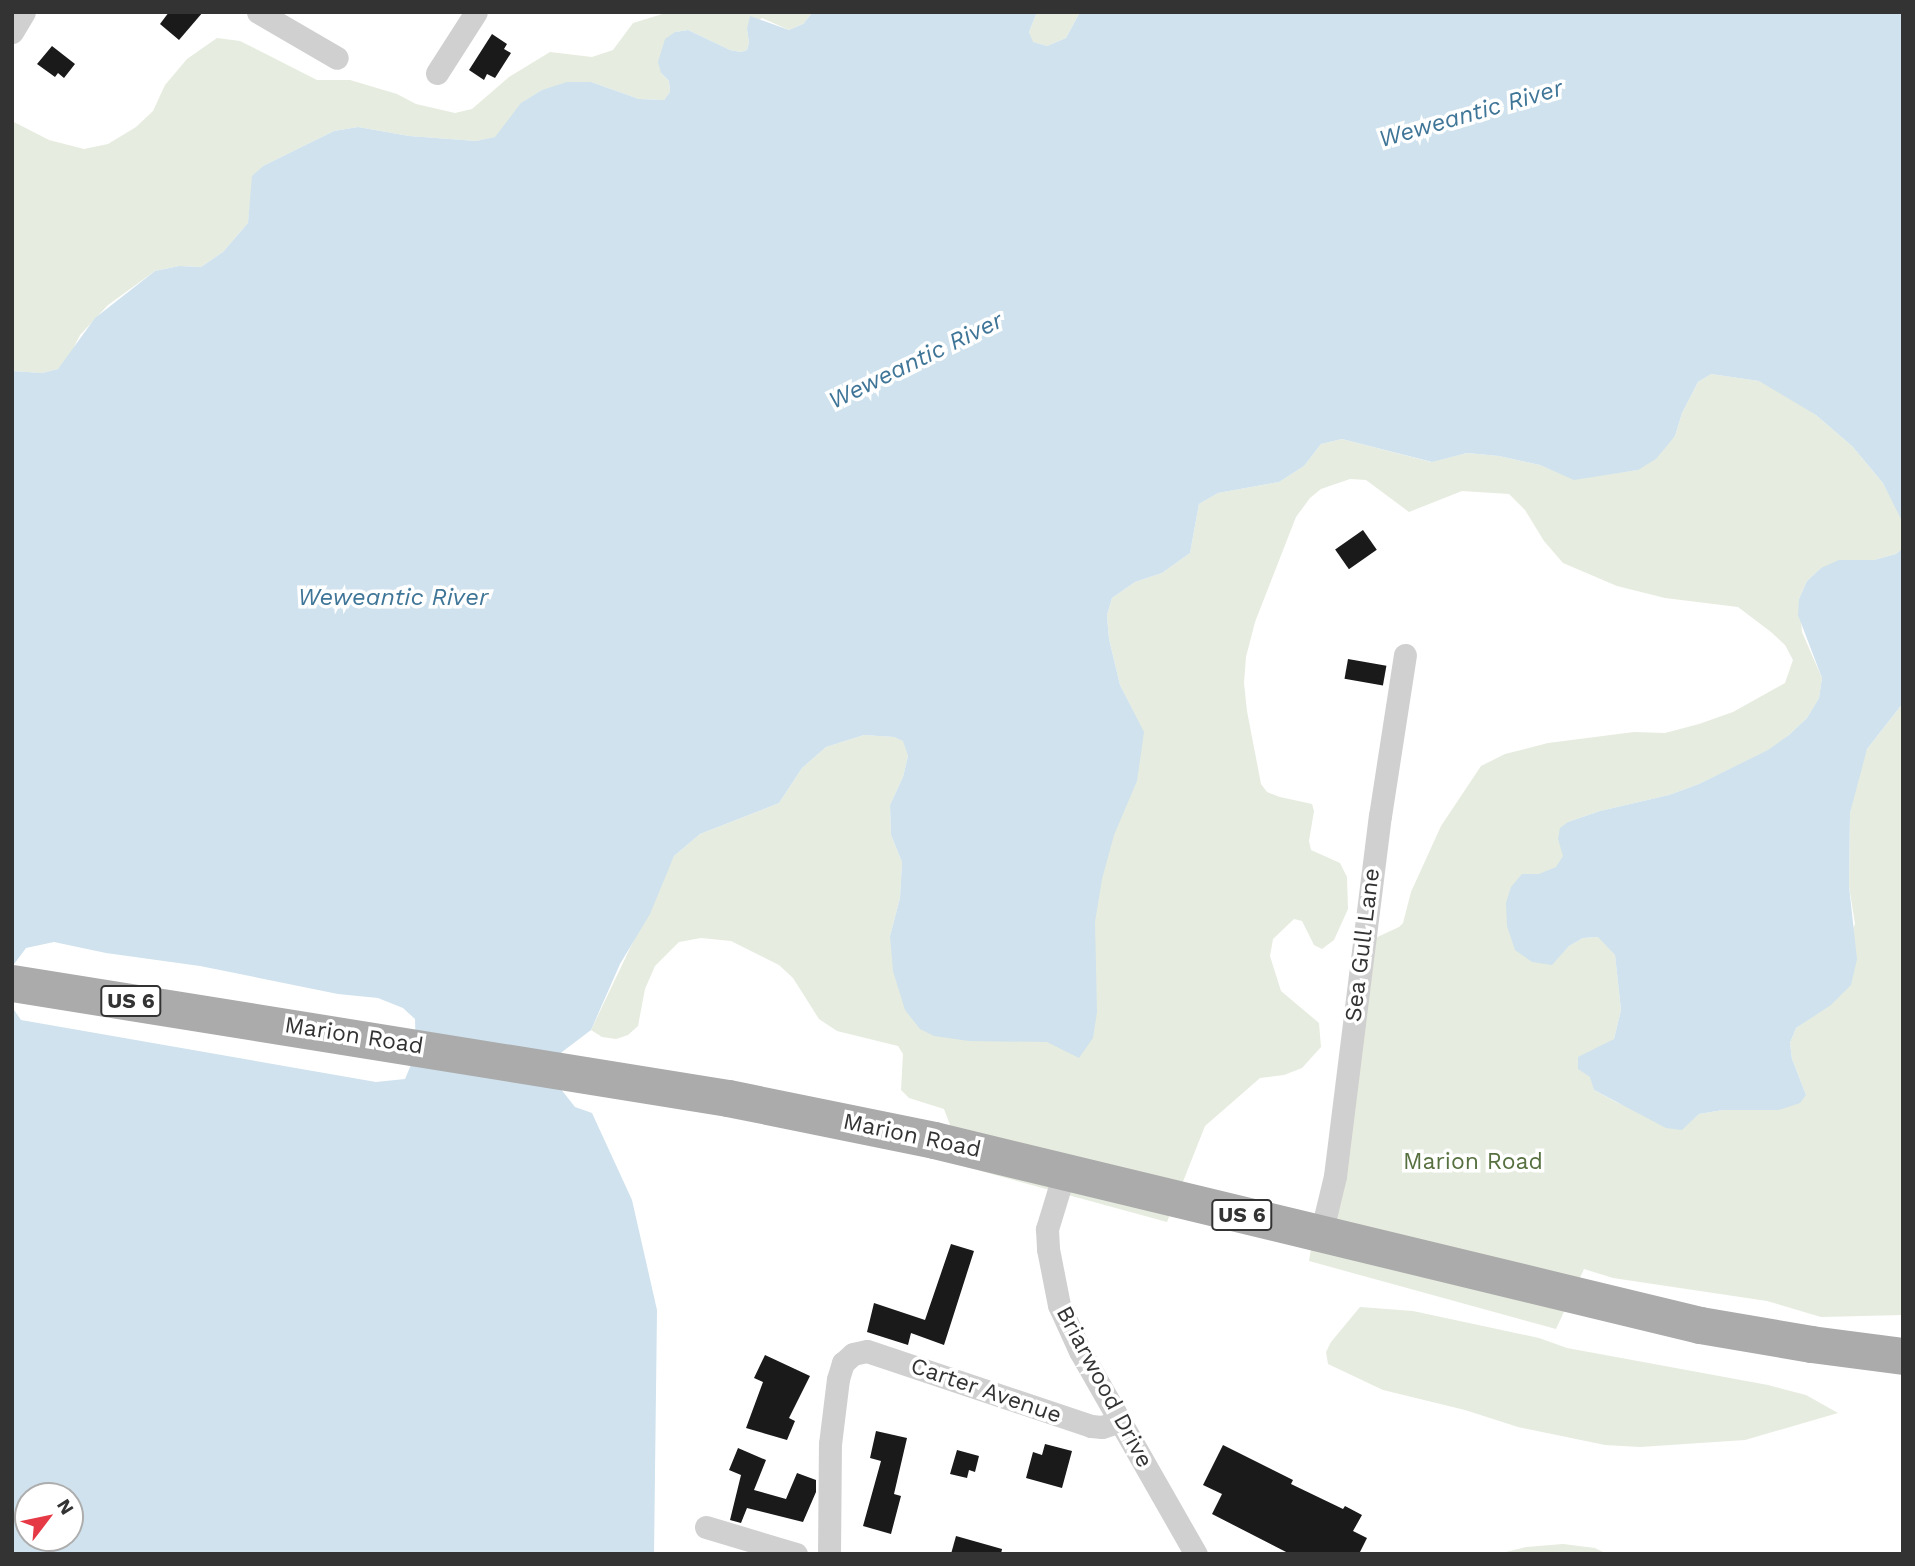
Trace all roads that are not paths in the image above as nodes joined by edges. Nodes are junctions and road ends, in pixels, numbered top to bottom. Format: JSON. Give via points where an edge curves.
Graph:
{"nodes":[{"id":1,"x":24,"y":12,"type":"edge"},
{"id":2,"x":258,"y":12,"type":"edge"},
{"id":3,"x":476,"y":12,"type":"edge"},
{"id":4,"x":12,"y":32,"type":"edge"},
{"id":5,"x":337,"y":58,"type":"dead end"},
{"id":6,"x":437,"y":73,"type":"dead end"},
{"id":7,"x":1405,"y":655,"type":"dead end"},
{"id":8,"x":16,"y":983,"type":"edge"},
{"id":9,"x":1065,"y":1170,"type":"junction"},
{"id":10,"x":1321,"y":1234,"type":"junction"},
{"id":11,"x":1903,"y":1356,"type":"edge"},
{"id":12,"x":1120,"y":1421,"type":"junction"},
{"id":13,"x":706,"y":1527,"type":"dead end"},
{"id":14,"x":796,"y":1554,"type":"edge"},
{"id":15,"x":829,"y":1554,"type":"edge"},
{"id":16,"x":1196,"y":1554,"type":"edge"}],
"edges":[{"from":1,"to":4,"type":"street"},
{"from":2,"to":5,"type":"street"},
{"from":3,"to":6,"type":"street"},
{"from":7,"to":10,"type":"street","name":"Sea Gull Lane","via":[[1335,1176]]},
{"from":8,"to":9,"type":"main road","name":"Marion Road","number":"US 6","via":[[582,1073],[824,1117]]},
{"from":9,"to":10,"type":"main road","name":"Marion Road","number":"US 6"},
{"from":9,"to":12,"type":"street","name":"Briarwood Drive","via":[[1047,1229],[1052,1277],[1069,1328]]},
{"from":10,"to":11,"type":"main road","name":"Marion Road","number":"US 6","via":[[1700,1325]]},
{"from":12,"to":15,"type":"street","name":"Carter Avenue","via":[[1091,1426],[867,1351],[853,1354],[843,1363],[838,1379],[830,1444]]},
{"from":12,"to":16,"type":"street","name":"Briarwood Drive"},
{"from":13,"to":14,"type":"street"}]}
